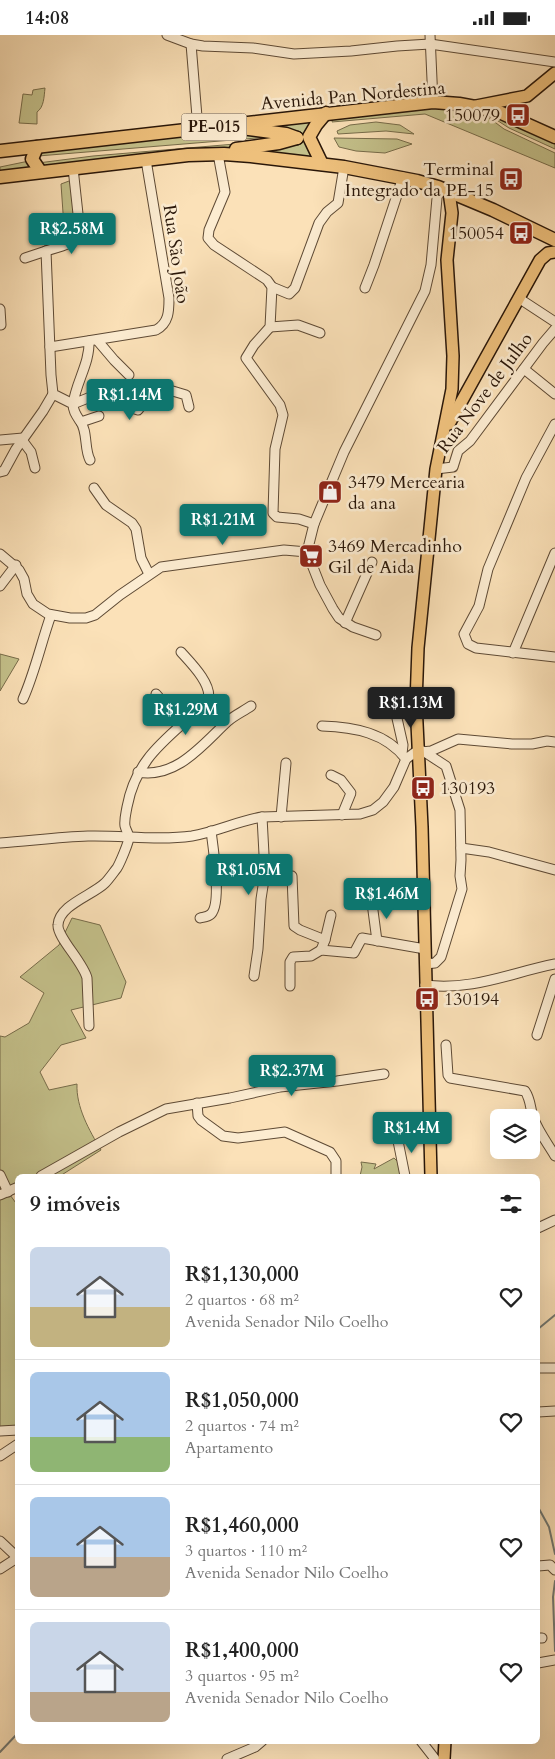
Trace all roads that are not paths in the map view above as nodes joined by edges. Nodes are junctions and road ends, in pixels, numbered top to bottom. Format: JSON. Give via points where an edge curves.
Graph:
{"nodes":[{"id":1,"x":169,"y":35,"type":"edge"},
{"id":2,"x":430,"y":39,"type":"edge"},
{"id":3,"x":191,"y":44,"type":"junction"},
{"id":4,"x":555,"y":62,"type":"edge"},
{"id":5,"x":555,"y":73,"type":"edge"},
{"id":6,"x":433,"y":102,"type":"junction"},
{"id":7,"x":475,"y":106,"type":"junction"},
{"id":8,"x":326,"y":113,"type":"junction"},
{"id":9,"x":231,"y":125,"type":"junction"},
{"id":10,"x":198,"y":129,"type":"junction"},
{"id":11,"x":555,"y":137,"type":"edge"},
{"id":12,"x":37,"y":147,"type":"junction"},
{"id":13,"x":0,"y":151,"type":"edge"},
{"id":14,"x":221,"y":154,"type":"junction"},
{"id":15,"x":146,"y":160,"type":"junction"},
{"id":16,"x":322,"y":164,"type":"junction"},
{"id":17,"x":344,"y":167,"type":"junction"},
{"id":18,"x":72,"y":168,"type":"junction"},
{"id":19,"x":40,"y":171,"type":"junction"},
{"id":20,"x":0,"y":177,"type":"edge"},
{"id":21,"x":403,"y":177,"type":"junction"},
{"id":22,"x":443,"y":190,"type":"junction"},
{"id":23,"x":555,"y":240,"type":"edge"},
{"id":24,"x":46,"y":251,"type":"junction"},
{"id":25,"x":555,"y":252,"type":"edge"},
{"id":26,"x":25,"y":258,"type":"dead end"},
{"id":27,"x":272,"y":287,"type":"junction"},
{"id":28,"x":365,"y":288,"type":"dead end"},
{"id":29,"x":520,"y":299,"type":"junction"},
{"id":30,"x":0,"y":309,"type":"edge"},
{"id":31,"x":555,"y":322,"type":"edge"},
{"id":32,"x":1,"y":325,"type":"dead end"},
{"id":33,"x":270,"y":327,"type":"junction"},
{"id":34,"x":555,"y":329,"type":"edge"},
{"id":35,"x":320,"y":333,"type":"dead end"},
{"id":36,"x":93,"y":341,"type":"junction"},
{"id":37,"x":50,"y":345,"type":"junction"},
{"id":38,"x":524,"y":369,"type":"junction"},
{"id":39,"x":129,"y":375,"type":"dead end"},
{"id":40,"x":53,"y":394,"type":"junction"},
{"id":41,"x":555,"y":394,"type":"edge"},
{"id":42,"x":72,"y":403,"type":"junction"},
{"id":43,"x":189,"y":407,"type":"dead end"},
{"id":44,"x":99,"y":416,"type":"dead end"},
{"id":45,"x":81,"y":422,"type":"junction"},
{"id":46,"x":555,"y":424,"type":"edge"},
{"id":47,"x":443,"y":434,"type":"junction"},
{"id":48,"x":23,"y":439,"type":"junction"},
{"id":49,"x":0,"y":440,"type":"edge"},
{"id":50,"x":90,"y":460,"type":"dead end"},
{"id":51,"x":35,"y":468,"type":"dead end"},
{"id":52,"x":436,"y":469,"type":"junction"},
{"id":53,"x":0,"y":472,"type":"edge"},
{"id":54,"x":94,"y":488,"type":"dead end"},
{"id":55,"x":314,"y":524,"type":"junction"},
{"id":56,"x":307,"y":553,"type":"junction"},
{"id":57,"x":555,"y":553,"type":"edge"},
{"id":58,"x":0,"y":554,"type":"edge"},
{"id":59,"x":372,"y":562,"type":"dead end"},
{"id":60,"x":16,"y":565,"type":"junction"},
{"id":61,"x":148,"y":574,"type":"junction"},
{"id":62,"x":0,"y":585,"type":"edge"},
{"id":63,"x":51,"y":615,"type":"junction"},
{"id":64,"x":345,"y":623,"type":"junction"},
{"id":65,"x":376,"y":635,"type":"dead end"},
{"id":66,"x":182,"y":652,"type":"dead end"},
{"id":67,"x":513,"y":653,"type":"junction"},
{"id":68,"x":555,"y":657,"type":"edge"},
{"id":69,"x":156,"y":694,"type":"dead end"},
{"id":70,"x":23,"y":699,"type":"dead end"},
{"id":71,"x":394,"y":705,"type":"dead end"},
{"id":72,"x":251,"y":706,"type":"dead end"},
{"id":73,"x":182,"y":724,"type":"junction"},
{"id":74,"x":322,"y":726,"type":"dead end"},
{"id":75,"x":555,"y":743,"type":"edge"},
{"id":76,"x":420,"y":752,"type":"junction"},
{"id":77,"x":404,"y":757,"type":"junction"},
{"id":78,"x":286,"y":763,"type":"dead end"},
{"id":79,"x":138,"y":772,"type":"junction"},
{"id":80,"x":331,"y":775,"type":"dead end"},
{"id":81,"x":342,"y":815,"type":"junction"},
{"id":82,"x":262,"y":817,"type":"junction"},
{"id":83,"x":281,"y":817,"type":"junction"},
{"id":84,"x":211,"y":831,"type":"junction"},
{"id":85,"x":129,"y":838,"type":"junction"},
{"id":86,"x":0,"y":843,"type":"edge"},
{"id":87,"x":461,"y":848,"type":"junction"},
{"id":88,"x":555,"y":870,"type":"edge"},
{"id":89,"x":292,"y":876,"type":"dead end"},
{"id":90,"x":372,"y":903,"type":"dead end"},
{"id":91,"x":331,"y":915,"type":"dead end"},
{"id":92,"x":200,"y":917,"type":"dead end"},
{"id":93,"x":325,"y":940,"type":"junction"},
{"id":94,"x":377,"y":941,"type":"junction"},
{"id":95,"x":425,"y":949,"type":"junction"},
{"id":96,"x":321,"y":950,"type":"junction"},
{"id":97,"x":555,"y":963,"type":"edge"},
{"id":98,"x":425,"y":965,"type":"junction"},
{"id":99,"x":254,"y":976,"type":"dead end"},
{"id":100,"x":555,"y":979,"type":"edge"},
{"id":101,"x":425,"y":985,"type":"junction"},
{"id":102,"x":290,"y":986,"type":"dead end"},
{"id":103,"x":88,"y":1026,"type":"dead end"},
{"id":104,"x":537,"y":1035,"type":"dead end"},
{"id":105,"x":446,"y":1045,"type":"dead end"},
{"id":106,"x":384,"y":1074,"type":"dead end"},
{"id":107,"x":198,"y":1103,"type":"junction"},
{"id":108,"x":396,"y":1136,"type":"dead end"},
{"id":109,"x":555,"y":1156,"type":"edge"},
{"id":110,"x":45,"y":1174,"type":"edge"},
{"id":111,"x":336,"y":1174,"type":"edge"},
{"id":112,"x":405,"y":1174,"type":"edge"},
{"id":113,"x":431,"y":1174,"type":"edge"},
{"id":114,"x":0,"y":1175,"type":"edge"},
{"id":115,"x":4,"y":1193,"type":"edge"},
{"id":116,"x":555,"y":1220,"type":"edge"},
{"id":117,"x":540,"y":1226,"type":"edge"},
{"id":118,"x":540,"y":1368,"type":"edge"},
{"id":119,"x":555,"y":1368,"type":"edge"},
{"id":120,"x":540,"y":1411,"type":"edge"},
{"id":121,"x":555,"y":1411,"type":"edge"},
{"id":122,"x":15,"y":1430,"type":"edge"},
{"id":123,"x":0,"y":1431,"type":"edge"},
{"id":124,"x":15,"y":1446,"type":"edge"},
{"id":125,"x":0,"y":1456,"type":"edge"},
{"id":126,"x":0,"y":1541,"type":"edge"},
{"id":127,"x":15,"y":1556,"type":"edge"},
{"id":128,"x":15,"y":1559,"type":"edge"},
{"id":129,"x":540,"y":1566,"type":"edge"},
{"id":130,"x":0,"y":1569,"type":"edge"},
{"id":131,"x":555,"y":1570,"type":"edge"},
{"id":132,"x":258,"y":1744,"type":"edge"},
{"id":133,"x":424,"y":1744,"type":"edge"},
{"id":134,"x":445,"y":1744,"type":"edge"},
{"id":135,"x":227,"y":1759,"type":"edge"},
{"id":136,"x":435,"y":1759,"type":"edge"},
{"id":137,"x":444,"y":1759,"type":"edge"}],
"edges":[{"from":1,"to":3,"type":"street"},
{"from":2,"to":3,"type":"street","via":[[304,54]]},
{"from":2,"to":4,"type":"street"},
{"from":2,"to":6,"type":"street"},
{"from":3,"to":10,"type":"street"},
{"from":5,"to":7,"type":"main road","via":[[528,96]]},
{"from":6,"to":7,"type":"highway","name":"Avenida Pan Nordestina","number":"PE-015"},
{"from":6,"to":8,"type":"highway","name":"Avenida Pan Nordestina","number":"PE-015"},
{"from":7,"to":11,"type":"highway","name":"Avenida Pan Nordestina","number":"PE-015","via":[[508,114]]},
{"from":8,"to":9,"type":"highway","name":"Avenida Pan Nordestina","number":"PE-015"},
{"from":8,"to":16,"type":"highway","via":[[309,137]]},
{"from":9,"to":10,"type":"highway","name":"Avenida Pan Nordestina","number":"PE-015"},
{"from":9,"to":14,"type":"highway","via":[[297,138]]},
{"from":10,"to":12,"type":"highway","name":"Avenida Pan Nordestina","number":"PE-015"},
{"from":12,"to":13,"type":"highway","name":"Avenida Pan Nordestina","number":"PE-015"},
{"from":12,"to":19,"type":"highway","via":[[32,159]]},
{"from":14,"to":15,"type":"highway","number":"PE-015"},
{"from":14,"to":16,"type":"highway","number":"PE-015"},
{"from":14,"to":27,"type":"street","via":[[225,192],[208,238],[267,280]]},
{"from":15,"to":18,"type":"highway","number":"PE-015"},
{"from":15,"to":36,"type":"street","name":"Rua São João","via":[[167,284],[167,319],[156,330]]},
{"from":16,"to":17,"type":"highway","number":"PE-015"},
{"from":17,"to":21,"type":"highway","number":"PE-015"},
{"from":17,"to":27,"type":"street","via":[[338,203],[326,212],[320,223],[295,289],[289,295]]},
{"from":18,"to":19,"type":"highway","number":"PE-015"},
{"from":18,"to":24,"type":"street","via":[[80,223],[76,239]]},
{"from":19,"to":20,"type":"highway","number":"PE-015"},
{"from":21,"to":22,"type":"highway","number":"PE-015"},
{"from":21,"to":28,"type":"street"},
{"from":22,"to":23,"type":"highway","number":"PE-015","via":[[494,210]]},
{"from":22,"to":47,"type":"main road","via":[[452,213],[447,260],[453,365]]},
{"from":22,"to":55,"type":"street","via":[[425,291],[344,452]]},
{"from":24,"to":26,"type":"street"},
{"from":24,"to":37,"type":"street"},
{"from":25,"to":29,"type":"main road","via":[[540,260]]},
{"from":27,"to":33,"type":"street"},
{"from":29,"to":31,"type":"street"},
{"from":29,"to":47,"type":"main road"},
{"from":30,"to":32,"type":"street"},
{"from":33,"to":35,"type":"street","via":[[298,325]]},
{"from":33,"to":55,"type":"street","via":[[246,358],[280,405],[283,415],[275,449],[273,513],[277,517]]},
{"from":34,"to":38,"type":"street","name":"Rua Nove de Julho"},
{"from":36,"to":37,"type":"street","name":"Rua São João"},
{"from":36,"to":39,"type":"street"},
{"from":36,"to":42,"type":"street"},
{"from":37,"to":40,"type":"street"},
{"from":38,"to":41,"type":"street"},
{"from":38,"to":52,"type":"street","name":"Rua Nove de Julho","via":[[470,441],[458,451],[453,467]]},
{"from":40,"to":42,"type":"street"},
{"from":40,"to":48,"type":"street"},
{"from":42,"to":43,"type":"street","via":[[102,392],[138,410],[152,393],[164,389],[186,395]]},
{"from":42,"to":45,"type":"street"},
{"from":44,"to":45,"type":"street"},
{"from":45,"to":50,"type":"street"},
{"from":46,"to":67,"type":"street","via":[[526,478],[488,569],[479,606],[464,634],[465,641],[476,648]]},
{"from":47,"to":52,"type":"main road"},
{"from":48,"to":49,"type":"street"},
{"from":48,"to":51,"type":"street"},
{"from":48,"to":53,"type":"street","via":[[4,471]]},
{"from":52,"to":76,"type":"main road","via":[[418,648],[416,703]]},
{"from":54,"to":61,"type":"street","via":[[106,505],[136,529],[141,558]]},
{"from":55,"to":56,"type":"street"},
{"from":56,"to":61,"type":"street","via":[[284,550],[174,564]]},
{"from":56,"to":64,"type":"street","via":[[332,609]]},
{"from":57,"to":67,"type":"street"},
{"from":58,"to":60,"type":"street"},
{"from":59,"to":64,"type":"street"},
{"from":60,"to":62,"type":"street"},
{"from":60,"to":63,"type":"street","via":[[28,597],[39,609]]},
{"from":61,"to":63,"type":"street","via":[[90,617]]},
{"from":63,"to":70,"type":"street"},
{"from":64,"to":65,"type":"street"},
{"from":66,"to":73,"type":"street","via":[[210,693],[208,700]]},
{"from":67,"to":68,"type":"street"},
{"from":69,"to":73,"type":"street"},
{"from":71,"to":77,"type":"street"},
{"from":72,"to":79,"type":"street","via":[[230,719],[188,759],[157,774]]},
{"from":73,"to":79,"type":"street","via":[[147,757]]},
{"from":74,"to":77,"type":"street","via":[[370,733],[389,742]]},
{"from":75,"to":76,"type":"street","via":[[512,744],[458,739]]},
{"from":76,"to":77,"type":"street"},
{"from":76,"to":87,"type":"street","via":[[447,769],[460,810]]},
{"from":76,"to":95,"type":"main road"},
{"from":77,"to":81,"type":"street","via":[[394,787],[377,808],[360,814]]},
{"from":78,"to":83,"type":"street"},
{"from":79,"to":85,"type":"street","via":[[127,806],[125,824]]},
{"from":80,"to":81,"type":"street","via":[[341,780],[351,793]]},
{"from":81,"to":83,"type":"street"},
{"from":82,"to":83,"type":"street"},
{"from":82,"to":84,"type":"street"},
{"from":82,"to":99,"type":"street","via":[[264,873]]},
{"from":84,"to":85,"type":"street","via":[[182,837]]},
{"from":84,"to":92,"type":"street","via":[[216,893],[212,913]]},
{"from":85,"to":86,"type":"street","via":[[89,836]]},
{"from":85,"to":103,"type":"street","via":[[118,867],[104,884],[65,911],[59,920],[61,935],[85,970]]},
{"from":87,"to":88,"type":"street"},
{"from":87,"to":98,"type":"street","via":[[462,889],[446,944],[441,957],[435,963]]},
{"from":89,"to":93,"type":"street","via":[[294,925]]},
{"from":90,"to":94,"type":"street"},
{"from":91,"to":93,"type":"street"},
{"from":93,"to":96,"type":"street"},
{"from":94,"to":95,"type":"street"},
{"from":94,"to":96,"type":"street","via":[[362,938],[354,953]]},
{"from":95,"to":98,"type":"main road"},
{"from":96,"to":102,"type":"street","via":[[311,956],[292,957]]},
{"from":97,"to":101,"type":"street","via":[[478,983],[446,988]]},
{"from":98,"to":101,"type":"main road"},
{"from":100,"to":104,"type":"street"},
{"from":101,"to":113,"type":"main road"},
{"from":105,"to":109,"type":"street","via":[[450,1079],[525,1091],[537,1125]]},
{"from":106,"to":107,"type":"street","via":[[280,1087]]},
{"from":107,"to":110,"type":"street","via":[[152,1115]]},
{"from":107,"to":111,"type":"street","via":[[201,1120],[223,1136],[238,1138],[285,1133],[330,1152],[336,1161]]},
{"from":108,"to":112,"type":"street"},
{"from":114,"to":115,"type":"street"},
{"from":116,"to":117,"type":"street"},
{"from":118,"to":119,"type":"street"},
{"from":120,"to":121,"type":"street"},
{"from":122,"to":123,"type":"street"},
{"from":124,"to":125,"type":"street"},
{"from":126,"to":127,"type":"street"},
{"from":128,"to":130,"type":"street"},
{"from":129,"to":131,"type":"street","via":[[550,1565]]},
{"from":132,"to":135,"type":"street"},
{"from":133,"to":136,"type":"street"},
{"from":134,"to":137,"type":"main road"}]}
